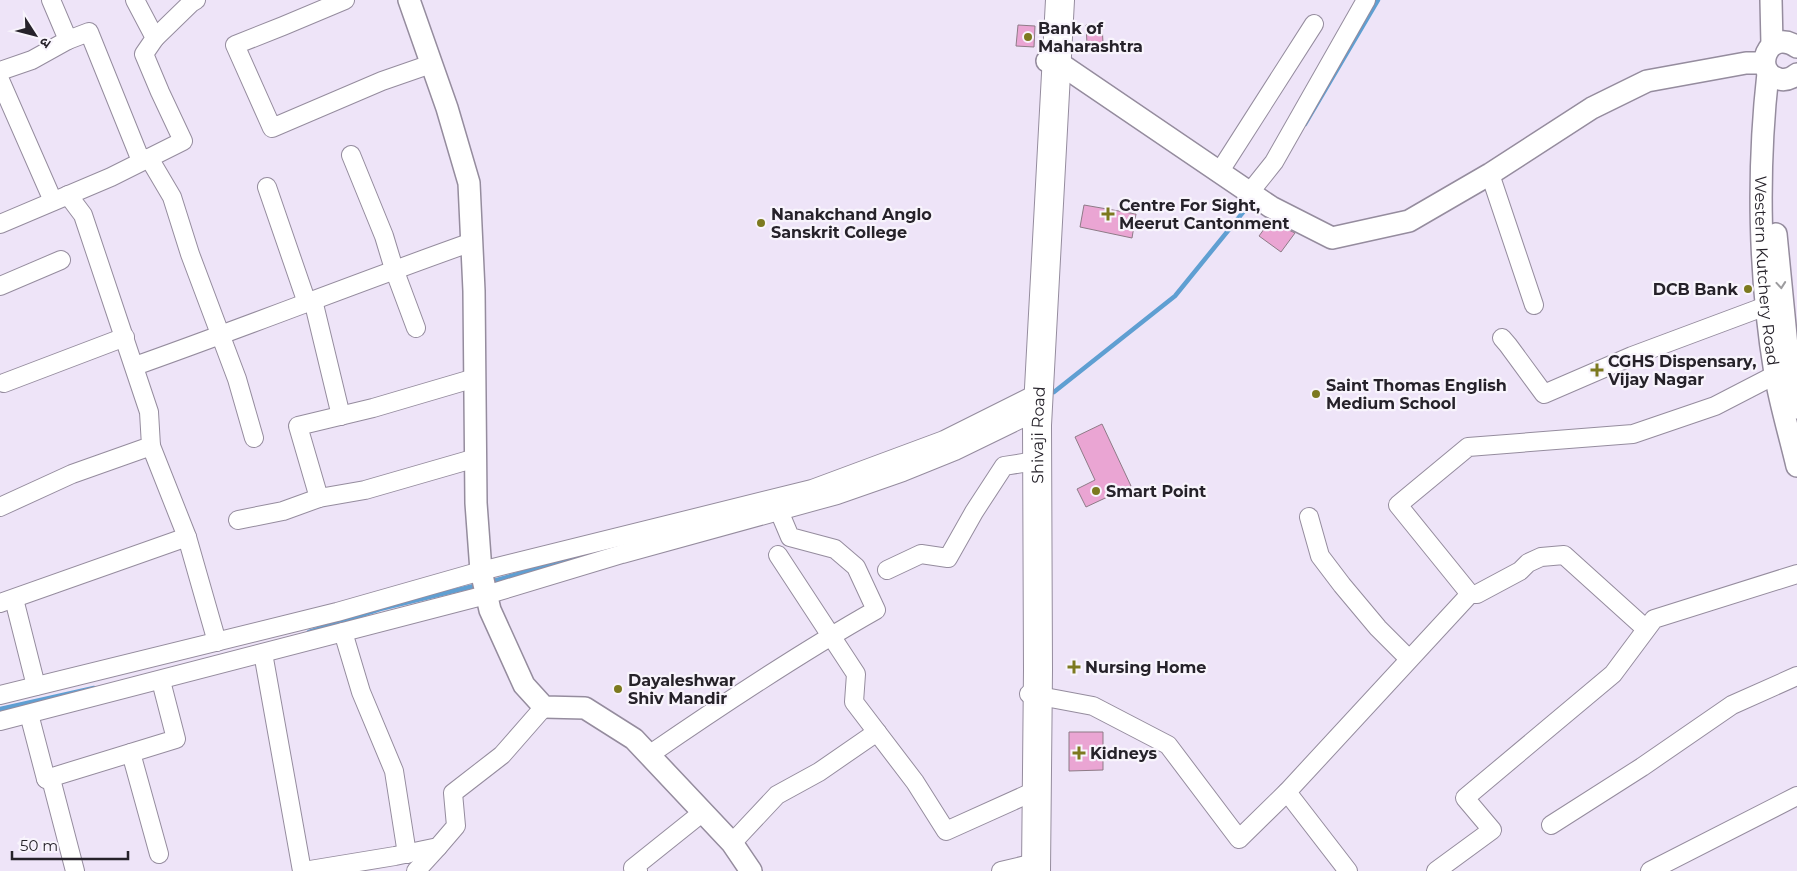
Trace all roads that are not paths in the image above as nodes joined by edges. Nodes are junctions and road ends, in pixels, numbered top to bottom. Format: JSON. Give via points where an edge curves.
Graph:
{"nodes":[{"id":1,"x":51,"y":0,"type":"edge"},
{"id":2,"x":135,"y":0,"type":"edge"},
{"id":3,"x":196,"y":0,"type":"edge"},
{"id":4,"x":345,"y":0,"type":"edge"},
{"id":5,"x":409,"y":0,"type":"edge"},
{"id":6,"x":1049,"y":0,"type":"edge"},
{"id":7,"x":1060,"y":0,"type":"edge"},
{"id":8,"x":1366,"y":0,"type":"edge"},
{"id":9,"x":1771,"y":0,"type":"edge"},
{"id":10,"x":1787,"y":0,"type":"edge"},
{"id":11,"x":1314,"y":24,"type":"dead end"},
{"id":12,"x":155,"y":38,"type":"junction"},
{"id":13,"x":68,"y":40,"type":"junction"},
{"id":14,"x":1051,"y":61,"type":"junction"},
{"id":15,"x":431,"y":64,"type":"junction"},
{"id":16,"x":1784,"y":64,"type":"edge"},
{"id":17,"x":0,"y":71,"type":"edge"},
{"id":18,"x":0,"y":80,"type":"edge"},
{"id":19,"x":351,"y":156,"type":"dead end"},
{"id":20,"x":145,"y":160,"type":"junction"},
{"id":21,"x":1220,"y":171,"type":"junction"},
{"id":22,"x":1490,"y":174,"type":"junction"},
{"id":23,"x":267,"y":187,"type":"dead end"},
{"id":24,"x":1251,"y":193,"type":"junction"},
{"id":25,"x":60,"y":198,"type":"junction"},
{"id":26,"x":0,"y":224,"type":"edge"},
{"id":27,"x":472,"y":242,"type":"junction"},
{"id":28,"x":61,"y":260,"type":"dead end"},
{"id":29,"x":394,"y":269,"type":"junction"},
{"id":30,"x":0,"y":286,"type":"edge"},
{"id":31,"x":310,"y":302,"type":"junction"},
{"id":32,"x":1534,"y":305,"type":"dead end"},
{"id":33,"x":1766,"y":306,"type":"junction"},
{"id":34,"x":416,"y":328,"type":"dead end"},
{"id":35,"x":222,"y":336,"type":"junction"},
{"id":36,"x":125,"y":337,"type":"junction"},
{"id":37,"x":1502,"y":338,"type":"dead end"},
{"id":38,"x":135,"y":366,"type":"junction"},
{"id":39,"x":1775,"y":375,"type":"junction"},
{"id":40,"x":474,"y":378,"type":"junction"},
{"id":41,"x":4,"y":383,"type":"dead end"},
{"id":42,"x":1033,"y":404,"type":"junction"},
{"id":43,"x":1797,"y":409,"type":"edge"},
{"id":44,"x":341,"y":416,"type":"junction"},
{"id":45,"x":254,"y":438,"type":"dead end"},
{"id":46,"x":151,"y":446,"type":"junction"},
{"id":47,"x":476,"y":458,"type":"junction"},
{"id":48,"x":1029,"y":462,"type":"junction"},
{"id":49,"x":1797,"y":466,"type":"edge"},
{"id":50,"x":319,"y":498,"type":"junction"},
{"id":51,"x":0,"y":507,"type":"edge"},
{"id":52,"x":779,"y":511,"type":"junction"},
{"id":53,"x":1309,"y":518,"type":"dead end"},
{"id":54,"x":238,"y":520,"type":"dead end"},
{"id":55,"x":188,"y":537,"type":"junction"},
{"id":56,"x":778,"y":555,"type":"dead end"},
{"id":57,"x":887,"y":570,"type":"dead end"},
{"id":58,"x":1797,"y":574,"type":"edge"},
{"id":59,"x":484,"y":584,"type":"junction"},
{"id":60,"x":1470,"y":594,"type":"junction"},
{"id":61,"x":7,"y":601,"type":"edge"},
{"id":62,"x":1646,"y":630,"type":"junction"},
{"id":63,"x":343,"y":632,"type":"junction"},
{"id":64,"x":831,"y":636,"type":"junction"},
{"id":65,"x":217,"y":642,"type":"junction"},
{"id":66,"x":263,"y":653,"type":"junction"},
{"id":67,"x":1409,"y":659,"type":"junction"},
{"id":68,"x":1797,"y":676,"type":"edge"},
{"id":69,"x":161,"y":681,"type":"junction"},
{"id":70,"x":36,"y":686,"type":"junction"},
{"id":71,"x":1033,"y":694,"type":"junction"},
{"id":72,"x":0,"y":695,"type":"edge"},
{"id":73,"x":544,"y":707,"type":"junction"},
{"id":74,"x":29,"y":714,"type":"junction"},
{"id":75,"x":0,"y":721,"type":"edge"},
{"id":76,"x":876,"y":732,"type":"junction"},
{"id":77,"x":131,"y":753,"type":"junction"},
{"id":78,"x":649,"y":754,"type":"junction"},
{"id":79,"x":46,"y":779,"type":"junction"},
{"id":80,"x":1287,"y":792,"type":"junction"},
{"id":81,"x":1032,"y":794,"type":"junction"},
{"id":82,"x":1797,"y":796,"type":"edge"},
{"id":83,"x":703,"y":812,"type":"junction"},
{"id":84,"x":1552,"y":825,"type":"dead end"},
{"id":85,"x":732,"y":843,"type":"junction"},
{"id":86,"x":438,"y":847,"type":"junction"},
{"id":87,"x":158,"y":854,"type":"dead end"},
{"id":88,"x":407,"y":854,"type":"junction"},
{"id":89,"x":1022,"y":869,"type":"edge"},
{"id":90,"x":634,"y":870,"type":"edge"},
{"id":91,"x":75,"y":871,"type":"edge"},
{"id":92,"x":303,"y":871,"type":"edge"},
{"id":93,"x":416,"y":871,"type":"edge"},
{"id":94,"x":751,"y":871,"type":"edge"},
{"id":95,"x":1348,"y":871,"type":"edge"},
{"id":96,"x":1436,"y":871,"type":"edge"},
{"id":97,"x":1650,"y":871,"type":"edge"}],
"edges":[{"from":1,"to":13,"type":"street"},
{"from":2,"to":12,"type":"street"},
{"from":3,"to":12,"type":"street"},
{"from":4,"to":15,"type":"street","via":[[235,45],[272,128],[382,81]]},
{"from":5,"to":15,"type":"street"},
{"from":6,"to":14,"type":"main road"},
{"from":7,"to":14,"type":"main road","name":"Shivaji Road"},
{"from":8,"to":24,"type":"street","via":[[1274,162]]},
{"from":9,"to":16,"type":"street"},
{"from":10,"to":16,"type":"street","name":"Western Kutchery Road"},
{"from":11,"to":21,"type":"street"},
{"from":12,"to":20,"type":"street","via":[[144,54],[183,140]]},
{"from":13,"to":17,"type":"street","via":[[32,60]]},
{"from":13,"to":20,"type":"street","via":[[89,32]]},
{"from":14,"to":21,"type":"street"},
{"from":14,"to":42,"type":"main road","name":"Shivaji Road"},
{"from":15,"to":27,"type":"street","via":[[469,183]]},
{"from":16,"to":22,"type":"street","via":[[1746,63],[1648,81],[1592,108]]},
{"from":16,"to":33,"type":"street","name":"Western Kutchery Road","via":[[1764,115],[1762,211]]},
{"from":16,"to":43,"type":"street","one_way":true,"via":[[1774,139],[1775,217],[1787,346]]},
{"from":18,"to":25,"type":"street"},
{"from":19,"to":29,"type":"street"},
{"from":20,"to":25,"type":"street"},
{"from":20,"to":35,"type":"street","via":[[172,197]]},
{"from":21,"to":24,"type":"street"},
{"from":22,"to":24,"type":"street","via":[[1409,222],[1332,238],[1271,207]]},
{"from":22,"to":32,"type":"street"},
{"from":23,"to":31,"type":"street"},
{"from":25,"to":26,"type":"street"},
{"from":25,"to":36,"type":"street","via":[[83,215]]},
{"from":27,"to":29,"type":"street"},
{"from":27,"to":40,"type":"street"},
{"from":28,"to":30,"type":"street"},
{"from":29,"to":31,"type":"street"},
{"from":29,"to":34,"type":"street"},
{"from":31,"to":35,"type":"street"},
{"from":31,"to":44,"type":"street"},
{"from":33,"to":37,"type":"street","via":[[1632,356],[1544,394]]},
{"from":33,"to":39,"type":"street","name":"Western Kutchery Road"},
{"from":35,"to":38,"type":"street"},
{"from":35,"to":45,"type":"street"},
{"from":36,"to":38,"type":"street"},
{"from":36,"to":41,"type":"street"},
{"from":38,"to":46,"type":"street","via":[[149,412]]},
{"from":39,"to":49,"type":"street","name":"Western Kutchery Road"},
{"from":39,"to":60,"type":"street","via":[[1715,406],[1633,434],[1468,447],[1398,505]]},
{"from":40,"to":44,"type":"street"},
{"from":40,"to":47,"type":"street"},
{"from":42,"to":48,"type":"main road"},
{"from":42,"to":52,"type":"street","via":[[955,451],[837,495]]},
{"from":42,"to":59,"type":"street","via":[[812,489]]},
{"from":42,"to":71,"type":"main road","name":"Shivaji Road"},
{"from":44,"to":50,"type":"street","via":[[298,426]]},
{"from":46,"to":51,"type":"street","via":[[72,474]]},
{"from":46,"to":55,"type":"street"},
{"from":47,"to":50,"type":"street","via":[[366,490]]},
{"from":47,"to":59,"type":"street","via":[[476,503]]},
{"from":48,"to":57,"type":"street","via":[[1004,466],[948,558],[921,554]]},
{"from":48,"to":71,"type":"main road"},
{"from":50,"to":54,"type":"street","via":[[283,511]]},
{"from":52,"to":59,"type":"street","via":[[622,554]]},
{"from":52,"to":64,"type":"street","via":[[790,537],[835,549],[856,567],[876,610]]},
{"from":53,"to":67,"type":"street","via":[[1320,556],[1378,628]]},
{"from":55,"to":61,"type":"street"},
{"from":55,"to":65,"type":"street"},
{"from":56,"to":64,"type":"street"},
{"from":58,"to":62,"type":"street","via":[[1654,619]]},
{"from":59,"to":63,"type":"street"},
{"from":59,"to":65,"type":"street","via":[[337,612]]},
{"from":59,"to":73,"type":"street","via":[[490,610],[524,685]]},
{"from":60,"to":62,"type":"street","via":[[1477,594],[1541,557],[1564,555]]},
{"from":60,"to":67,"type":"street"},
{"from":61,"to":70,"type":"street"},
{"from":62,"to":96,"type":"street","via":[[1613,674],[1465,798],[1492,830]]},
{"from":63,"to":66,"type":"street"},
{"from":63,"to":88,"type":"street","via":[[361,692],[394,771]]},
{"from":64,"to":76,"type":"street","via":[[856,674],[854,702]]},
{"from":64,"to":78,"type":"street"},
{"from":65,"to":70,"type":"street"},
{"from":66,"to":69,"type":"street"},
{"from":66,"to":92,"type":"street"},
{"from":67,"to":80,"type":"street"},
{"from":68,"to":84,"type":"street","via":[[1732,705]]},
{"from":69,"to":74,"type":"street"},
{"from":69,"to":77,"type":"street","via":[[176,739]]},
{"from":70,"to":72,"type":"street"},
{"from":71,"to":80,"type":"street","via":[[1093,706],[1168,745],[1239,839]]},
{"from":71,"to":81,"type":"main road","name":"Shivaji Road"},
{"from":73,"to":78,"type":"street","via":[[585,708],[634,739]]},
{"from":73,"to":86,"type":"street","via":[[502,755],[453,793],[456,826]]},
{"from":74,"to":75,"type":"street"},
{"from":74,"to":79,"type":"street"},
{"from":76,"to":81,"type":"street","via":[[915,782],[946,831]]},
{"from":76,"to":85,"type":"street","via":[[819,772],[777,795]]},
{"from":77,"to":79,"type":"street"},
{"from":77,"to":87,"type":"street"},
{"from":78,"to":83,"type":"street"},
{"from":79,"to":91,"type":"street","via":[[51,779]]},
{"from":80,"to":95,"type":"street"},
{"from":81,"to":89,"type":"main road","name":"Shivaji Road"},
{"from":82,"to":97,"type":"street"},
{"from":83,"to":85,"type":"street"},
{"from":83,"to":90,"type":"street"},
{"from":85,"to":94,"type":"street"},
{"from":86,"to":88,"type":"street"},
{"from":86,"to":93,"type":"street"},
{"from":88,"to":92,"type":"street"}]}
